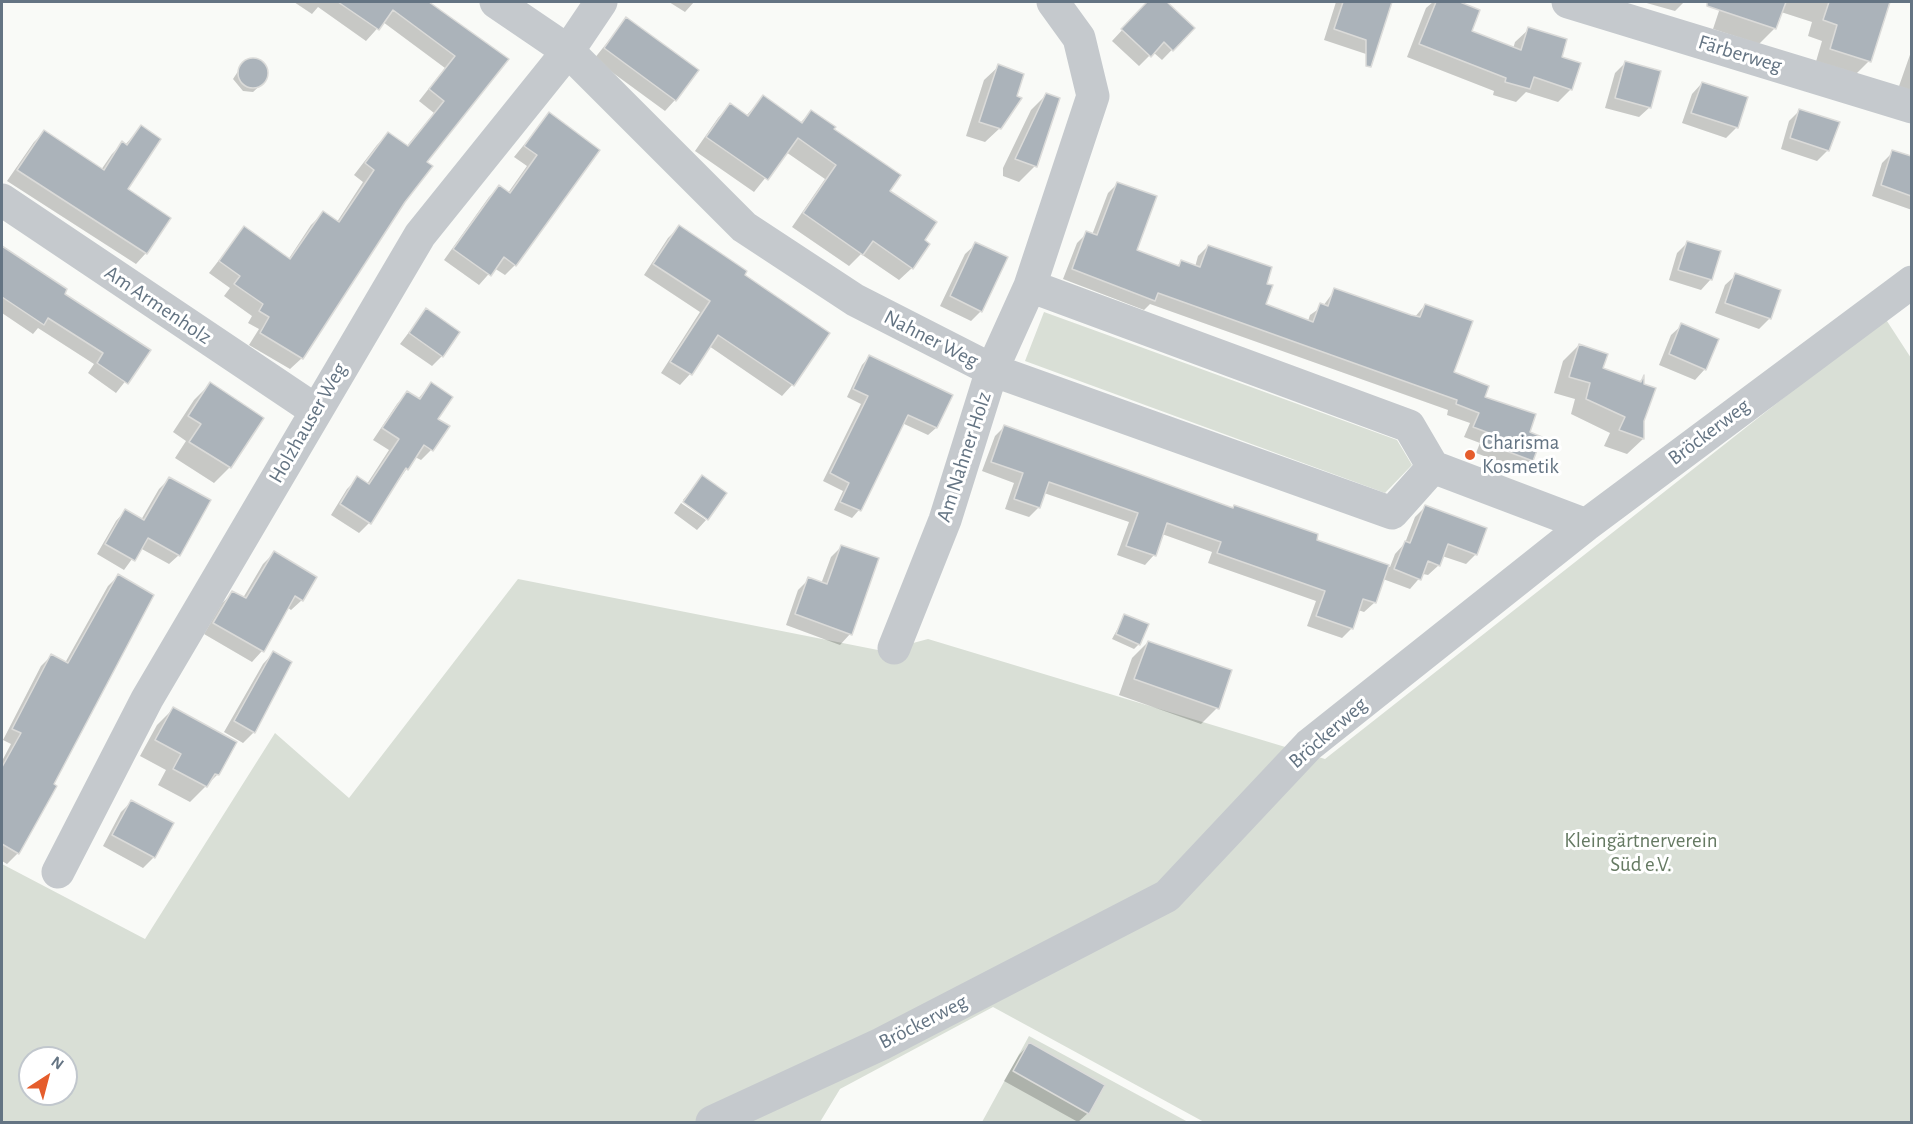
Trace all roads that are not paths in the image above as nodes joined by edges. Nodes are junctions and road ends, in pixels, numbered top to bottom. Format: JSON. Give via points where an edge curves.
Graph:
{"nodes":[{"id":1,"x":496,"y":2,"type":"edge"},
{"id":2,"x":601,"y":2,"type":"edge"},
{"id":3,"x":1053,"y":2,"type":"edge"},
{"id":4,"x":1568,"y":2,"type":"edge"},
{"id":5,"x":568,"y":51,"type":"junction"},
{"id":6,"x":1911,"y":107,"type":"edge"},
{"id":7,"x":2,"y":200,"type":"edge"},
{"id":8,"x":1911,"y":282,"type":"edge"},
{"id":9,"x":1030,"y":286,"type":"junction"},
{"id":10,"x":992,"y":370,"type":"junction"},
{"id":11,"x":315,"y":410,"type":"junction"},
{"id":12,"x":1433,"y":467,"type":"junction"},
{"id":13,"x":1587,"y":525,"type":"junction"},
{"id":14,"x":894,"y":648,"type":"dead end"},
{"id":15,"x":58,"y":872,"type":"dead end"},
{"id":16,"x":712,"y":1122,"type":"edge"}],
"edges":[{"from":1,"to":5,"type":"street","name":"Nahner Weg"},
{"from":2,"to":5,"type":"street","name":"Holzhauser Weg"},
{"from":3,"to":9,"type":"street","name":"Am Nahner Holz","via":[[1079,38],[1093,96]]},
{"from":4,"to":6,"type":"street","name":"Färberweg"},
{"from":5,"to":10,"type":"street","name":"Nahner Weg","via":[[744,227],[855,300]]},
{"from":5,"to":11,"type":"street","name":"Holzhauser Weg","via":[[420,235]]},
{"from":7,"to":11,"type":"street","name":"Am Armenholz"},
{"from":8,"to":13,"type":"street","name":"Bröckerweg"},
{"from":9,"to":10,"type":"street","name":"Am Nahner Holz"},
{"from":9,"to":12,"type":"street","via":[[1409,426]]},
{"from":10,"to":12,"type":"street","name":"Nahner Weg","via":[[1392,513]]},
{"from":10,"to":14,"type":"street","name":"Am Nahner Holz","via":[[945,520]]},
{"from":11,"to":15,"type":"street","name":"Holzhauser Weg","via":[[147,699]]},
{"from":12,"to":13,"type":"street"},
{"from":13,"to":16,"type":"street","name":"Bröckerweg","via":[[1309,745],[1167,896],[880,1044]]}]}
